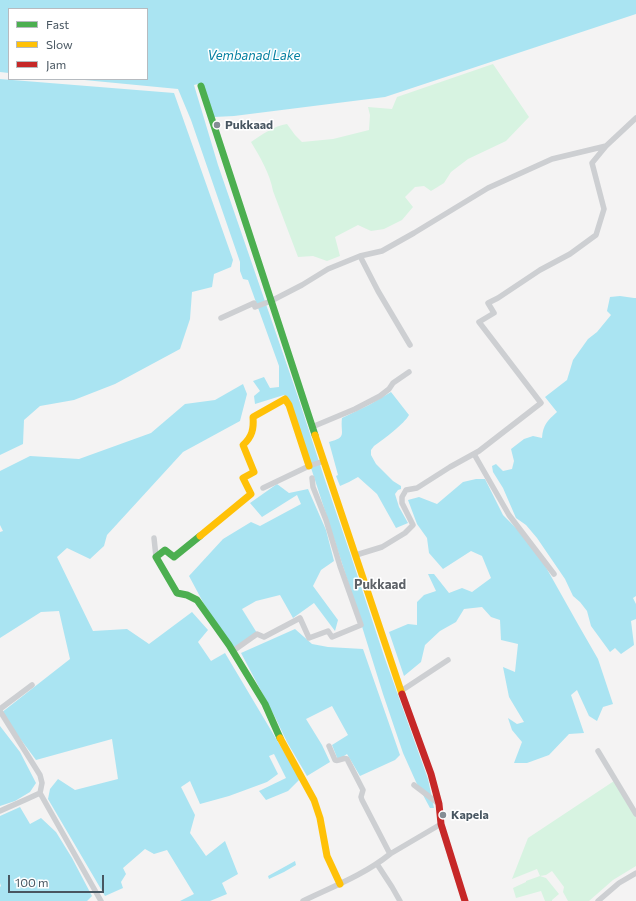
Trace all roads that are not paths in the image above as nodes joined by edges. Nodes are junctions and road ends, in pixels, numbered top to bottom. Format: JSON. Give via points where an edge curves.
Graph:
{"nodes":[{"id":1,"x":200,"y":86,"type":"dead end"},
{"id":2,"x":636,"y":118,"type":"edge"},
{"id":3,"x":606,"y":146,"type":"junction"},
{"id":4,"x":360,"y":256,"type":"junction"},
{"id":5,"x":271,"y":301,"type":"junction"},
{"id":6,"x":221,"y":318,"type":"dead end"},
{"id":7,"x":410,"y":345,"type":"dead end"},
{"id":8,"x":409,"y":372,"type":"dead end"},
{"id":9,"x":312,"y":427,"type":"junction"},
{"id":10,"x":474,"y":454,"type":"junction"},
{"id":11,"x":324,"y":460,"type":"junction"},
{"id":12,"x":309,"y":466,"type":"junction"},
{"id":13,"x":312,"y":478,"type":"dead end"},
{"id":14,"x":263,"y":488,"type":"dead end"},
{"id":15,"x":154,"y":538,"type":"dead end"},
{"id":16,"x":356,"y":555,"type":"junction"},
{"id":17,"x":156,"y":557,"type":"junction"},
{"id":18,"x":554,"y":574,"type":"dead end"},
{"id":19,"x":233,"y":651,"type":"junction"},
{"id":20,"x":448,"y":660,"type":"dead end"},
{"id":21,"x":32,"y":685,"type":"dead end"},
{"id":22,"x":401,"y":691,"type":"junction"},
{"id":23,"x":0,"y":710,"type":"edge"},
{"id":24,"x":329,"y":746,"type":"dead end"},
{"id":25,"x":598,"y":751,"type":"dead end"},
{"id":26,"x":414,"y":785,"type":"dead end"},
{"id":27,"x":40,"y":793,"type":"junction"},
{"id":28,"x":439,"y":804,"type":"junction"},
{"id":29,"x":0,"y":811,"type":"edge"},
{"id":30,"x":636,"y":814,"type":"edge"},
{"id":31,"x":441,"y":824,"type":"junction"},
{"id":32,"x":390,"y":854,"type":"junction"},
{"id":33,"x":377,"y":864,"type":"junction"},
{"id":34,"x":636,"y":873,"type":"edge"},
{"id":35,"x":340,"y":884,"type":"junction"},
{"id":36,"x":100,"y":901,"type":"edge"},
{"id":37,"x":303,"y":901,"type":"edge"},
{"id":38,"x":400,"y":901,"type":"edge"},
{"id":39,"x":464,"y":901,"type":"edge"},
{"id":40,"x":598,"y":901,"type":"edge"}],
"edges":[{"from":1,"to":5,"type":"street"},
{"from":2,"to":3,"type":"street"},
{"from":3,"to":4,"type":"street","via":[[552,159],[488,188],[382,250]]},
{"from":3,"to":10,"type":"street","via":[[592,163],[604,210],[596,235],[570,254],[488,303],[494,314],[479,322],[541,403]]},
{"from":4,"to":5,"type":"street","via":[[328,269]]},
{"from":4,"to":7,"type":"street"},
{"from":5,"to":6,"type":"street","via":[[255,306],[254,303]]},
{"from":5,"to":9,"type":"street"},
{"from":8,"to":9,"type":"street","via":[[380,396]]},
{"from":9,"to":11,"type":"street"},
{"from":10,"to":16,"type":"street","via":[[417,488],[406,490],[402,503],[413,524],[405,533],[382,548]]},
{"from":10,"to":18,"type":"street","via":[[509,515]]},
{"from":11,"to":12,"type":"street"},
{"from":11,"to":16,"type":"street"},
{"from":12,"to":14,"type":"street"},
{"from":12,"to":17,"type":"street","via":[[285,399],[253,417],[254,429],[250,439],[243,445],[254,472],[243,478],[251,494],[174,557],[165,550]]},
{"from":13,"to":19,"type":"street","via":[[361,625],[332,637],[328,631],[309,638],[300,618],[264,637],[257,634]]},
{"from":15,"to":17,"type":"street"},
{"from":16,"to":22,"type":"street"},
{"from":17,"to":19,"type":"street","via":[[177,593],[197,600]]},
{"from":19,"to":35,"type":"street","via":[[265,704],[278,735],[314,800],[327,856]]},
{"from":20,"to":22,"type":"street"},
{"from":21,"to":23,"type":"street"},
{"from":22,"to":28,"type":"street"},
{"from":23,"to":27,"type":"street","via":[[40,775]]},
{"from":24,"to":32,"type":"street","via":[[335,760],[347,759],[363,790],[362,800]]},
{"from":25,"to":30,"type":"street"},
{"from":26,"to":28,"type":"street"},
{"from":27,"to":29,"type":"street"},
{"from":27,"to":36,"type":"street"},
{"from":28,"to":31,"type":"street"},
{"from":31,"to":32,"type":"street"},
{"from":31,"to":39,"type":"street"},
{"from":32,"to":33,"type":"street"},
{"from":33,"to":35,"type":"street"},
{"from":33,"to":38,"type":"street"},
{"from":34,"to":40,"type":"street","via":[[619,882]]},
{"from":35,"to":37,"type":"street"}]}
